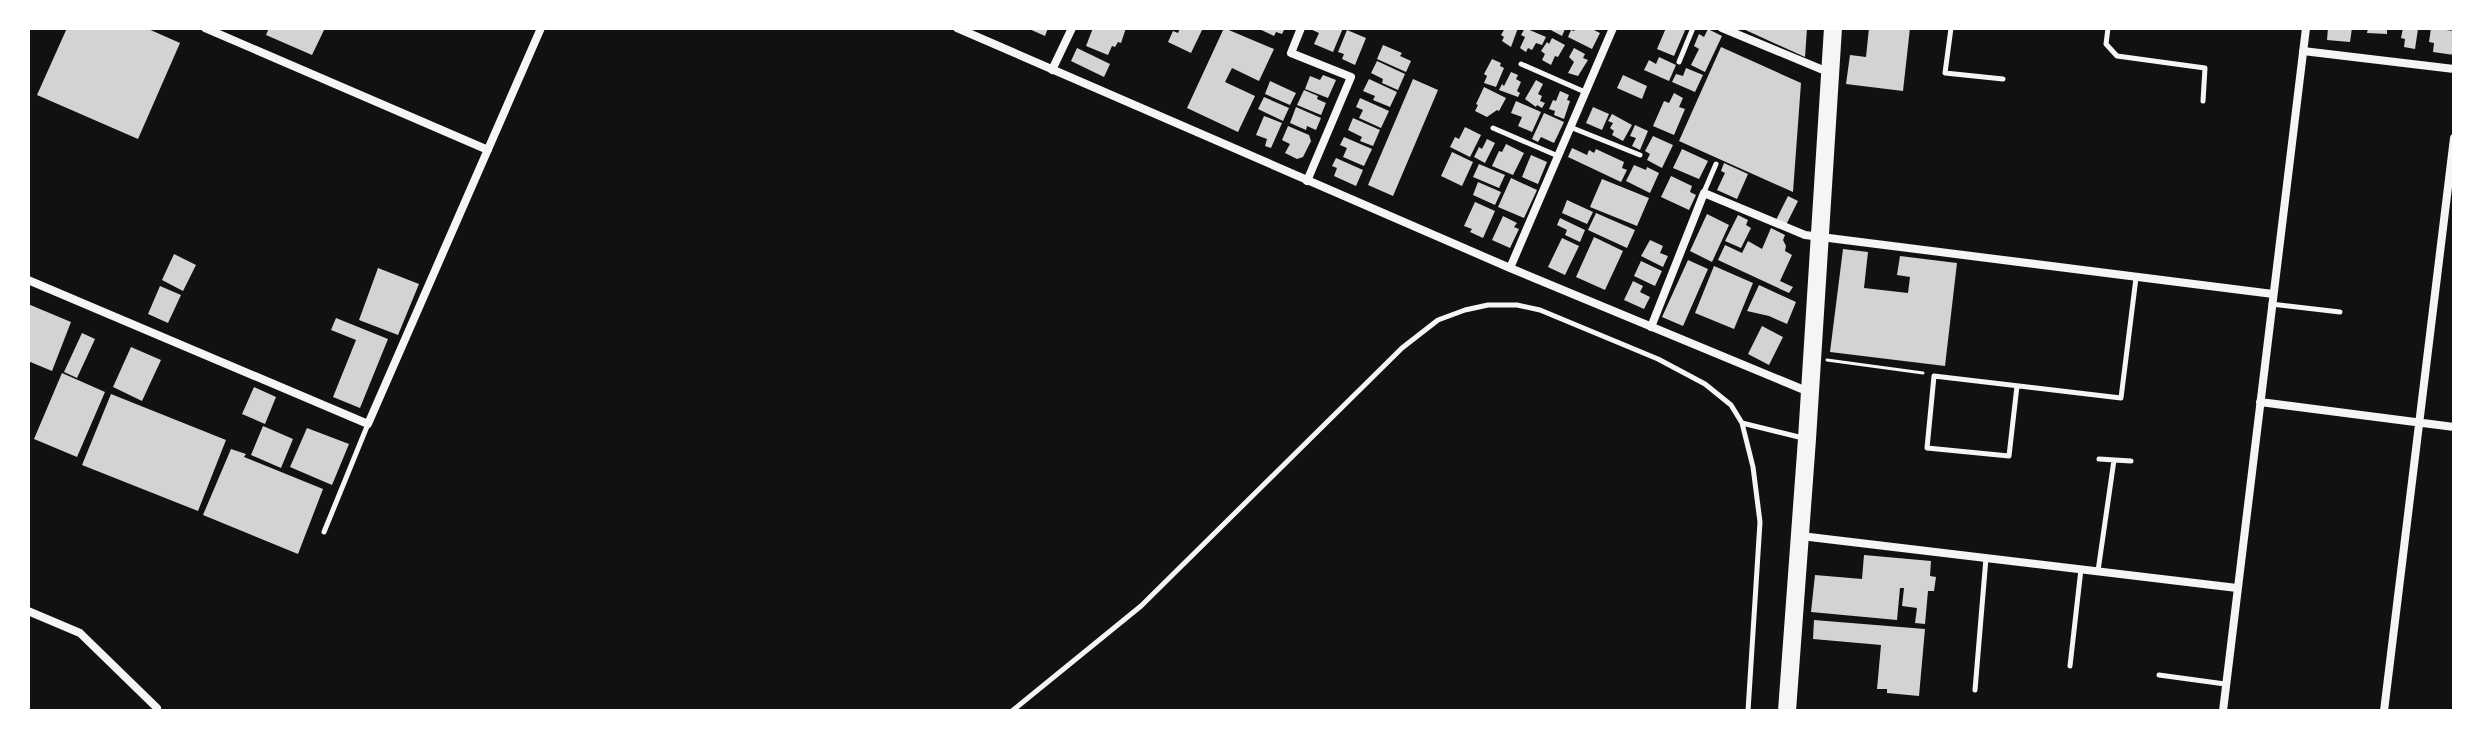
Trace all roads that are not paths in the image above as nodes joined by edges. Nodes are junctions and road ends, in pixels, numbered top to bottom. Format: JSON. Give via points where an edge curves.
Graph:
{"nodes":[{"id":1,"x":205,"y":28,"type":"edge"},
{"id":2,"x":541,"y":28,"type":"edge"},
{"id":3,"x":957,"y":28,"type":"edge"},
{"id":4,"x":1072,"y":28,"type":"edge"},
{"id":5,"x":1301,"y":28,"type":"edge"},
{"id":6,"x":1613,"y":28,"type":"edge"},
{"id":7,"x":1693,"y":28,"type":"edge"},
{"id":8,"x":1722,"y":28,"type":"edge"},
{"id":9,"x":1833,"y":28,"type":"edge"},
{"id":10,"x":1951,"y":28,"type":"edge"},
{"id":11,"x":2108,"y":28,"type":"edge"},
{"id":12,"x":2306,"y":28,"type":"edge"},
{"id":13,"x":2303,"y":51,"type":"junction"},
{"id":14,"x":1679,"y":62,"type":"dead end"},
{"id":15,"x":1521,"y":64,"type":"dead end"},
{"id":16,"x":2454,"y":69,"type":"edge"},
{"id":17,"x":1052,"y":70,"type":"junction"},
{"id":18,"x":1830,"y":73,"type":"junction"},
{"id":19,"x":2003,"y":79,"type":"dead end"},
{"id":20,"x":1585,"y":92,"type":"junction"},
{"id":21,"x":2203,"y":101,"type":"dead end"},
{"id":22,"x":1570,"y":127,"type":"junction"},
{"id":23,"x":1493,"y":128,"type":"dead end"},
{"id":24,"x":2454,"y":138,"type":"edge"},
{"id":25,"x":488,"y":150,"type":"junction"},
{"id":26,"x":1640,"y":155,"type":"dead end"},
{"id":27,"x":1558,"y":156,"type":"junction"},
{"id":28,"x":1716,"y":164,"type":"dead end"},
{"id":29,"x":1307,"y":181,"type":"junction"},
{"id":30,"x":1704,"y":193,"type":"junction"},
{"id":31,"x":1819,"y":237,"type":"junction"},
{"id":32,"x":1510,"y":268,"type":"junction"},
{"id":33,"x":2136,"y":278,"type":"junction"},
{"id":34,"x":28,"y":280,"type":"edge"},
{"id":35,"x":2273,"y":294,"type":"junction"},
{"id":36,"x":2271,"y":304,"type":"junction"},
{"id":37,"x":2340,"y":312,"type":"dead end"},
{"id":38,"x":1651,"y":327,"type":"junction"},
{"id":39,"x":2017,"y":386,"type":"junction"},
{"id":40,"x":1809,"y":393,"type":"junction"},
{"id":41,"x":2260,"y":402,"type":"junction"},
{"id":42,"x":2419,"y":421,"type":"junction"},
{"id":43,"x":1742,"y":423,"type":"junction"},
{"id":44,"x":368,"y":424,"type":"junction"},
{"id":45,"x":2454,"y":427,"type":"edge"},
{"id":46,"x":1807,"y":439,"type":"junction"},
{"id":47,"x":2099,"y":459,"type":"dead end"},
{"id":48,"x":2114,"y":460,"type":"junction"},
{"id":49,"x":2131,"y":461,"type":"dead end"},
{"id":50,"x":324,"y":532,"type":"dead end"},
{"id":51,"x":1799,"y":536,"type":"junction"},
{"id":52,"x":1986,"y":558,"type":"junction"},
{"id":53,"x":2081,"y":569,"type":"junction"},
{"id":54,"x":2098,"y":571,"type":"junction"},
{"id":55,"x":2237,"y":588,"type":"junction"},
{"id":56,"x":28,"y":611,"type":"edge"},
{"id":57,"x":2070,"y":666,"type":"dead end"},
{"id":58,"x":2159,"y":675,"type":"dead end"},
{"id":59,"x":2226,"y":684,"type":"junction"},
{"id":60,"x":1975,"y":690,"type":"dead end"},
{"id":61,"x":157,"y":708,"type":"dead end"},
{"id":62,"x":1012,"y":711,"type":"edge"},
{"id":63,"x":1748,"y":711,"type":"edge"},
{"id":64,"x":1787,"y":711,"type":"edge"},
{"id":65,"x":2223,"y":711,"type":"edge"},
{"id":66,"x":2384,"y":711,"type":"edge"}],
"edges":[{"from":1,"to":25,"type":"street"},
{"from":2,"to":25,"type":"street"},
{"from":3,"to":17,"type":"street"},
{"from":4,"to":17,"type":"street"},
{"from":5,"to":29,"type":"street","via":[[1291,53],[1351,77]]},
{"from":6,"to":20,"type":"street"},
{"from":7,"to":14,"type":"lane"},
{"from":8,"to":18,"type":"street"},
{"from":9,"to":18,"type":"highway"},
{"from":10,"to":19,"type":"lane","via":[[1945,73]]},
{"from":11,"to":21,"type":"lane","via":[[2106,44],[2117,56],[2205,68]]},
{"from":12,"to":13,"type":"street"},
{"from":13,"to":16,"type":"street"},
{"from":13,"to":35,"type":"street"},
{"from":15,"to":20,"type":"lane"},
{"from":17,"to":29,"type":"street"},
{"from":18,"to":31,"type":"highway"},
{"from":20,"to":22,"type":"street"},
{"from":22,"to":26,"type":"lane"},
{"from":22,"to":27,"type":"street"},
{"from":23,"to":27,"type":"lane"},
{"from":24,"to":42,"type":"street"},
{"from":25,"to":44,"type":"street"},
{"from":27,"to":32,"type":"street"},
{"from":28,"to":30,"type":"lane"},
{"from":29,"to":32,"type":"street"},
{"from":30,"to":31,"type":"street"},
{"from":30,"to":38,"type":"street"},
{"from":31,"to":33,"type":"street"},
{"from":31,"to":40,"type":"highway"},
{"from":32,"to":38,"type":"street"},
{"from":33,"to":35,"type":"street"},
{"from":33,"to":39,"type":"lane","via":[[2121,398]]},
{"from":34,"to":44,"type":"street"},
{"from":35,"to":36,"type":"street"},
{"from":36,"to":37,"type":"lane"},
{"from":36,"to":41,"type":"street"},
{"from":38,"to":40,"type":"street"},
{"from":39,"to":39,"type":"lane","via":[[1934,376],[1927,448],[2009,456]]},
{"from":40,"to":46,"type":"highway"},
{"from":41,"to":42,"type":"street"},
{"from":41,"to":55,"type":"street"},
{"from":42,"to":45,"type":"street"},
{"from":42,"to":66,"type":"street"},
{"from":43,"to":46,"type":"lane"},
{"from":43,"to":62,"type":"lane","via":[[1731,405],[1705,384],[1540,310],[1488,305],[1438,320],[1402,348],[1141,606]]},
{"from":43,"to":63,"type":"lane","via":[[1760,522]]},
{"from":44,"to":50,"type":"lane"},
{"from":46,"to":51,"type":"highway"},
{"from":47,"to":48,"type":"lane"},
{"from":48,"to":49,"type":"lane"},
{"from":48,"to":54,"type":"lane"},
{"from":51,"to":52,"type":"street"},
{"from":51,"to":64,"type":"highway"},
{"from":52,"to":53,"type":"street"},
{"from":52,"to":60,"type":"lane"},
{"from":53,"to":54,"type":"street"},
{"from":53,"to":57,"type":"lane"},
{"from":54,"to":55,"type":"street"},
{"from":55,"to":59,"type":"street"},
{"from":56,"to":61,"type":"street","via":[[80,633]]},
{"from":58,"to":59,"type":"lane"},
{"from":59,"to":65,"type":"street"}]}
